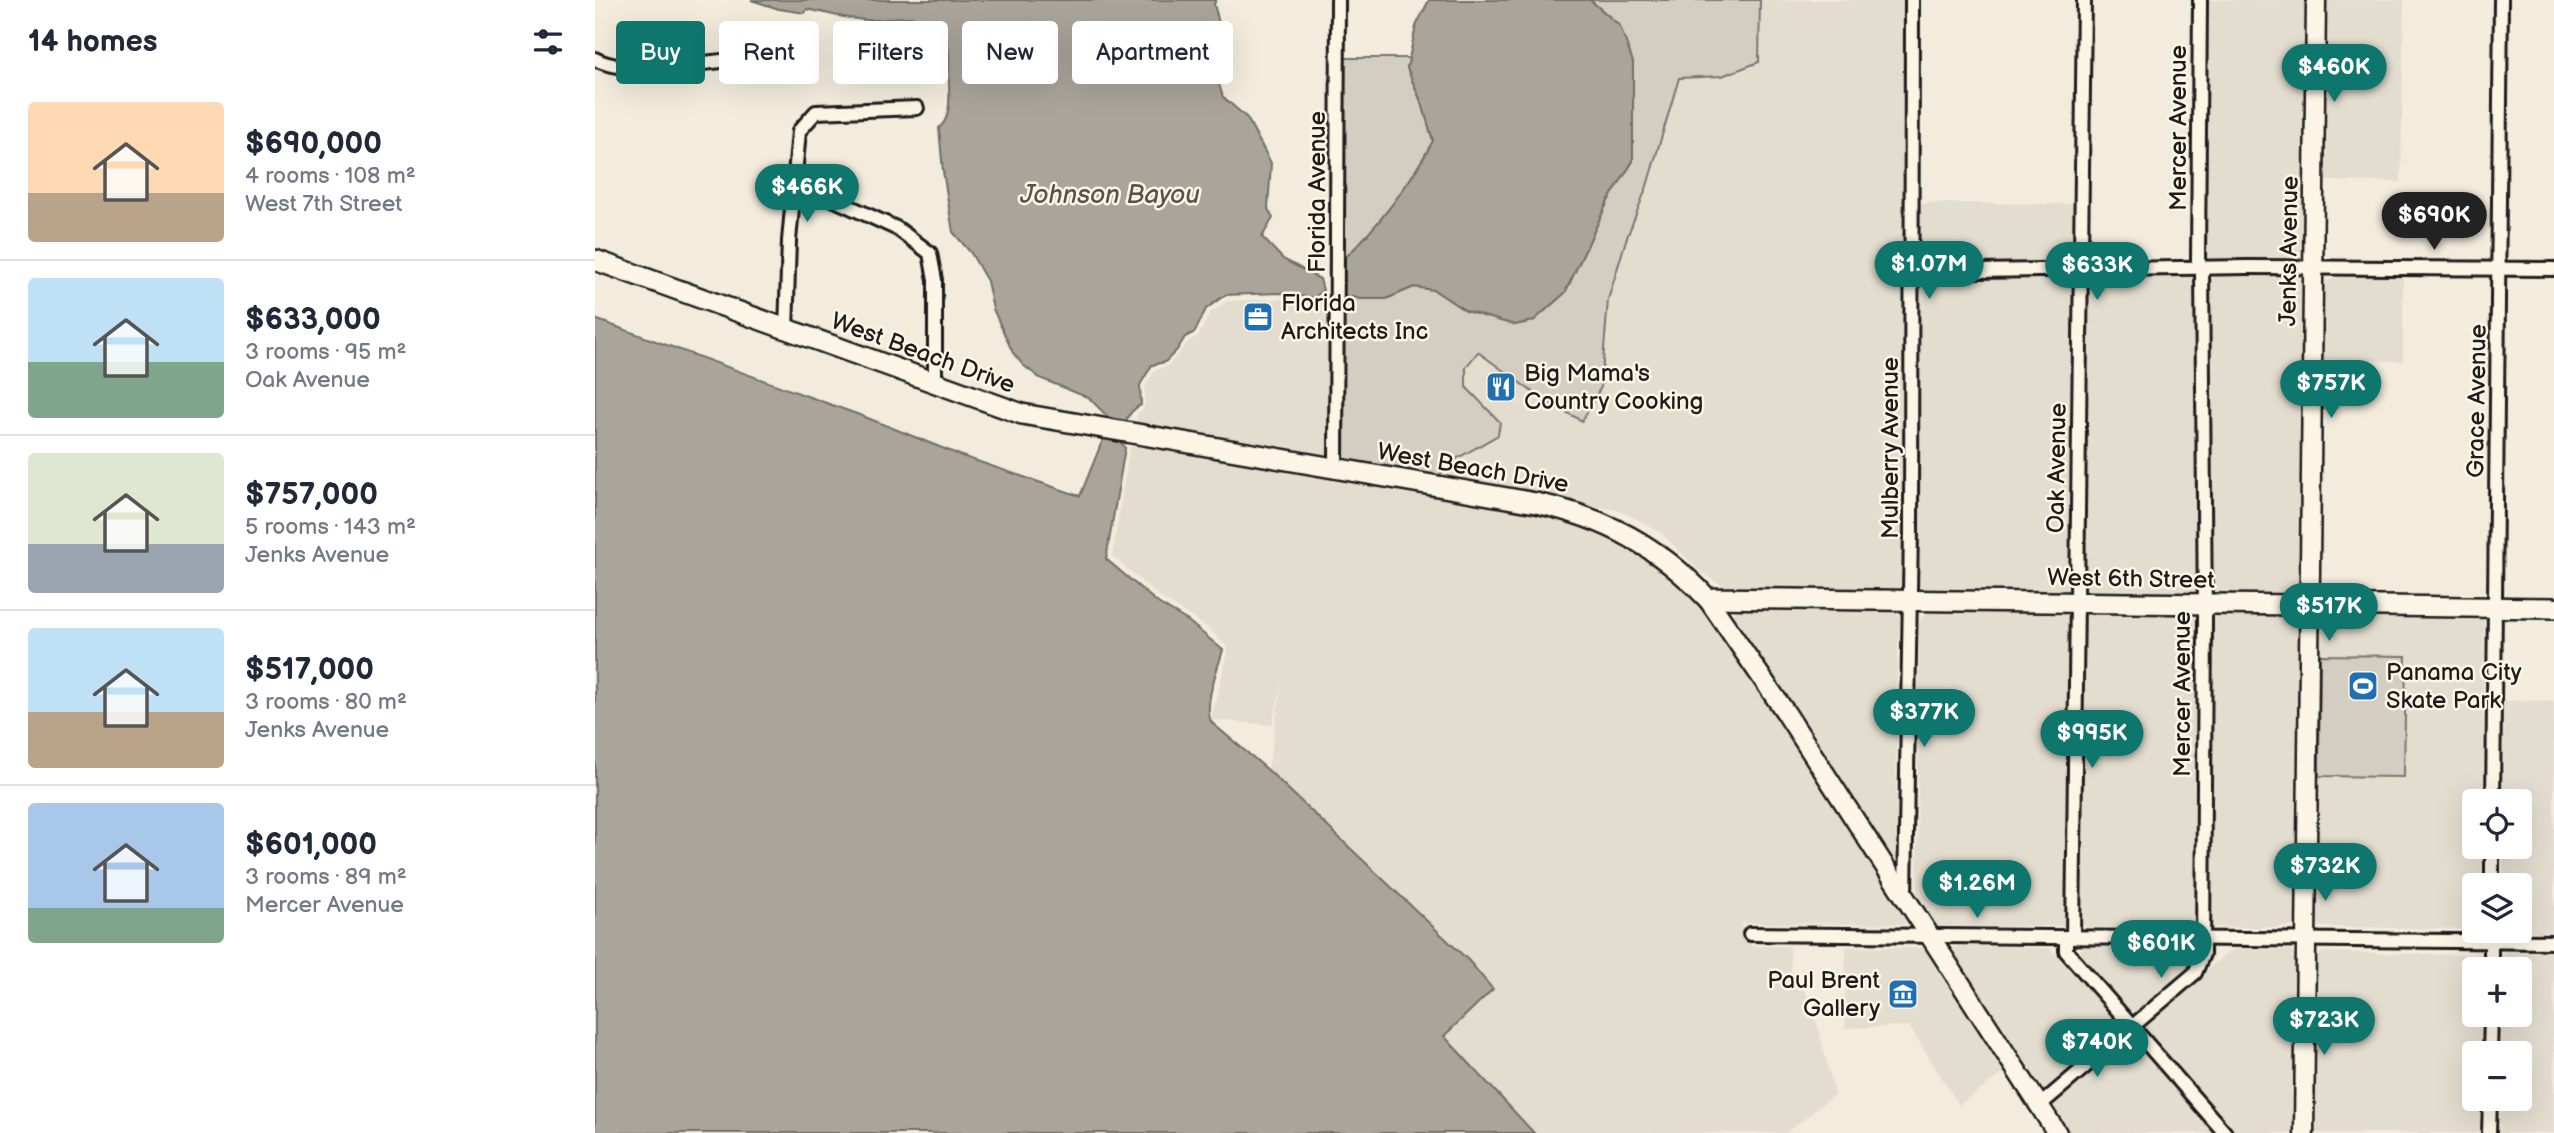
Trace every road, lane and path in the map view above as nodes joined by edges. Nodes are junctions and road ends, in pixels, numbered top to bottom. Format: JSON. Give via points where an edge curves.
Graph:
{"nodes":[{"id":1,"x":1338,"y":0,"type":"edge"},
{"id":2,"x":1912,"y":0,"type":"edge"},
{"id":3,"x":2084,"y":0,"type":"edge"},
{"id":4,"x":2200,"y":0,"type":"edge"},
{"id":5,"x":2316,"y":0,"type":"edge"},
{"id":6,"x":2501,"y":0,"type":"edge"},
{"id":7,"x":595,"y":59,"type":"edge"},
{"id":8,"x":719,"y":61,"type":"edge"},
{"id":9,"x":917,"y":108,"type":"dead end"},
{"id":10,"x":794,"y":181,"type":"junction"},
{"id":11,"x":595,"y":260,"type":"edge"},
{"id":12,"x":2313,"y":267,"type":"junction"},
{"id":13,"x":2202,"y":268,"type":"junction"},
{"id":14,"x":2500,"y":268,"type":"junction"},
{"id":15,"x":2554,"y":269,"type":"edge"},
{"id":16,"x":2081,"y":271,"type":"junction"},
{"id":17,"x":1912,"y":272,"type":"junction"},
{"id":18,"x":786,"y":330,"type":"junction"},
{"id":19,"x":935,"y":383,"type":"junction"},
{"id":20,"x":1336,"y":468,"type":"junction"},
{"id":21,"x":1707,"y":598,"type":"junction"},
{"id":22,"x":1910,"y":601,"type":"junction"},
{"id":23,"x":2077,"y":603,"type":"junction"},
{"id":24,"x":2204,"y":605,"type":"junction"},
{"id":25,"x":2310,"y":606,"type":"junction"},
{"id":26,"x":2496,"y":608,"type":"junction"},
{"id":27,"x":2554,"y":608,"type":"edge"},
{"id":28,"x":2493,"y":789,"type":"edge"},
{"id":29,"x":1905,"y":896,"type":"junction"},
{"id":30,"x":1751,"y":934,"type":"dead end"},
{"id":31,"x":1930,"y":936,"type":"junction"},
{"id":32,"x":2070,"y":937,"type":"junction"},
{"id":33,"x":2462,"y":937,"type":"edge"},
{"id":34,"x":2203,"y":939,"type":"junction"},
{"id":35,"x":2305,"y":940,"type":"junction"},
{"id":36,"x":2532,"y":940,"type":"edge"},
{"id":37,"x":2554,"y":942,"type":"edge"},
{"id":38,"x":2132,"y":1026,"type":"junction"},
{"id":39,"x":2039,"y":1106,"type":"junction"},
{"id":40,"x":2490,"y":1111,"type":"edge"},
{"id":41,"x":2057,"y":1133,"type":"edge"},
{"id":42,"x":2225,"y":1133,"type":"edge"},
{"id":43,"x":2304,"y":1133,"type":"edge"},
{"id":44,"x":2489,"y":1133,"type":"edge"}],
"edges":[{"from":1,"to":20,"type":"street","name":"Florida Avenue"},
{"from":2,"to":17,"type":"street","name":"Mulberry Avenue"},
{"from":3,"to":16,"type":"street","name":"Oak Avenue"},
{"from":4,"to":13,"type":"street","name":"Mercer Avenue","via":[[2198,260]]},
{"from":5,"to":12,"type":"street","name":"Jenks Avenue"},
{"from":6,"to":14,"type":"street","name":"Grace Avenue"},
{"from":7,"to":8,"type":"street","via":[[638,68]]},
{"from":9,"to":10,"type":"street","via":[[816,112],[799,131]]},
{"from":10,"to":18,"type":"street"},
{"from":10,"to":19,"type":"street","via":[[898,229],[930,253],[935,280]]},
{"from":11,"to":18,"type":"main road","name":"West Beach Drive"},
{"from":12,"to":13,"type":"street"},
{"from":12,"to":14,"type":"street"},
{"from":12,"to":25,"type":"street","name":"Jenks Avenue"},
{"from":13,"to":16,"type":"street"},
{"from":13,"to":24,"type":"street","name":"Mercer Avenue"},
{"from":14,"to":15,"type":"street"},
{"from":14,"to":26,"type":"street","name":"Grace Avenue"},
{"from":16,"to":17,"type":"street"},
{"from":16,"to":23,"type":"street","name":"Oak Avenue"},
{"from":17,"to":22,"type":"street","name":"Mulberry Avenue"},
{"from":18,"to":19,"type":"main road","name":"West Beach Drive"},
{"from":19,"to":20,"type":"main road","name":"West Beach Drive","via":[[1021,414]]},
{"from":20,"to":21,"type":"main road","name":"West Beach Drive","via":[[1536,503],[1593,518],[1655,552]]},
{"from":21,"to":22,"type":"main road","name":"West 6th Street"},
{"from":21,"to":29,"type":"street","name":"West Beach Drive"},
{"from":22,"to":23,"type":"main road","name":"West 6th Street"},
{"from":22,"to":29,"type":"street","name":"Mulberry Avenue"},
{"from":23,"to":24,"type":"main road","name":"West 6th Street"},
{"from":23,"to":32,"type":"street","name":"Oak Avenue"},
{"from":24,"to":25,"type":"main road","name":"West 6th Street"},
{"from":24,"to":34,"type":"street","name":"Mercer Avenue"},
{"from":25,"to":26,"type":"main road","name":"West 6th Street"},
{"from":25,"to":35,"type":"street","name":"Jenks Avenue"},
{"from":26,"to":27,"type":"main road","name":"West 6th Street"},
{"from":26,"to":28,"type":"street","name":"Grace Avenue"},
{"from":29,"to":31,"type":"street","name":"West Beach Drive"},
{"from":30,"to":31,"type":"street"},
{"from":31,"to":32,"type":"street"},
{"from":31,"to":39,"type":"street","name":"West Beach Drive"},
{"from":32,"to":34,"type":"street"},
{"from":32,"to":38,"type":"street","name":"Oak Avenue","via":[[2066,951]]},
{"from":33,"to":35,"type":"street"},
{"from":34,"to":35,"type":"street"},
{"from":34,"to":38,"type":"street","name":"Mercer Avenue","via":[[2198,969]]},
{"from":35,"to":43,"type":"street","name":"Jenks Avenue"},
{"from":36,"to":37,"type":"street"},
{"from":38,"to":39,"type":"street","name":"Mercer Avenue"},
{"from":38,"to":42,"type":"street","name":"Oak Avenue"},
{"from":39,"to":41,"type":"street","name":"West Beach Drive"},
{"from":40,"to":44,"type":"street"}]}
